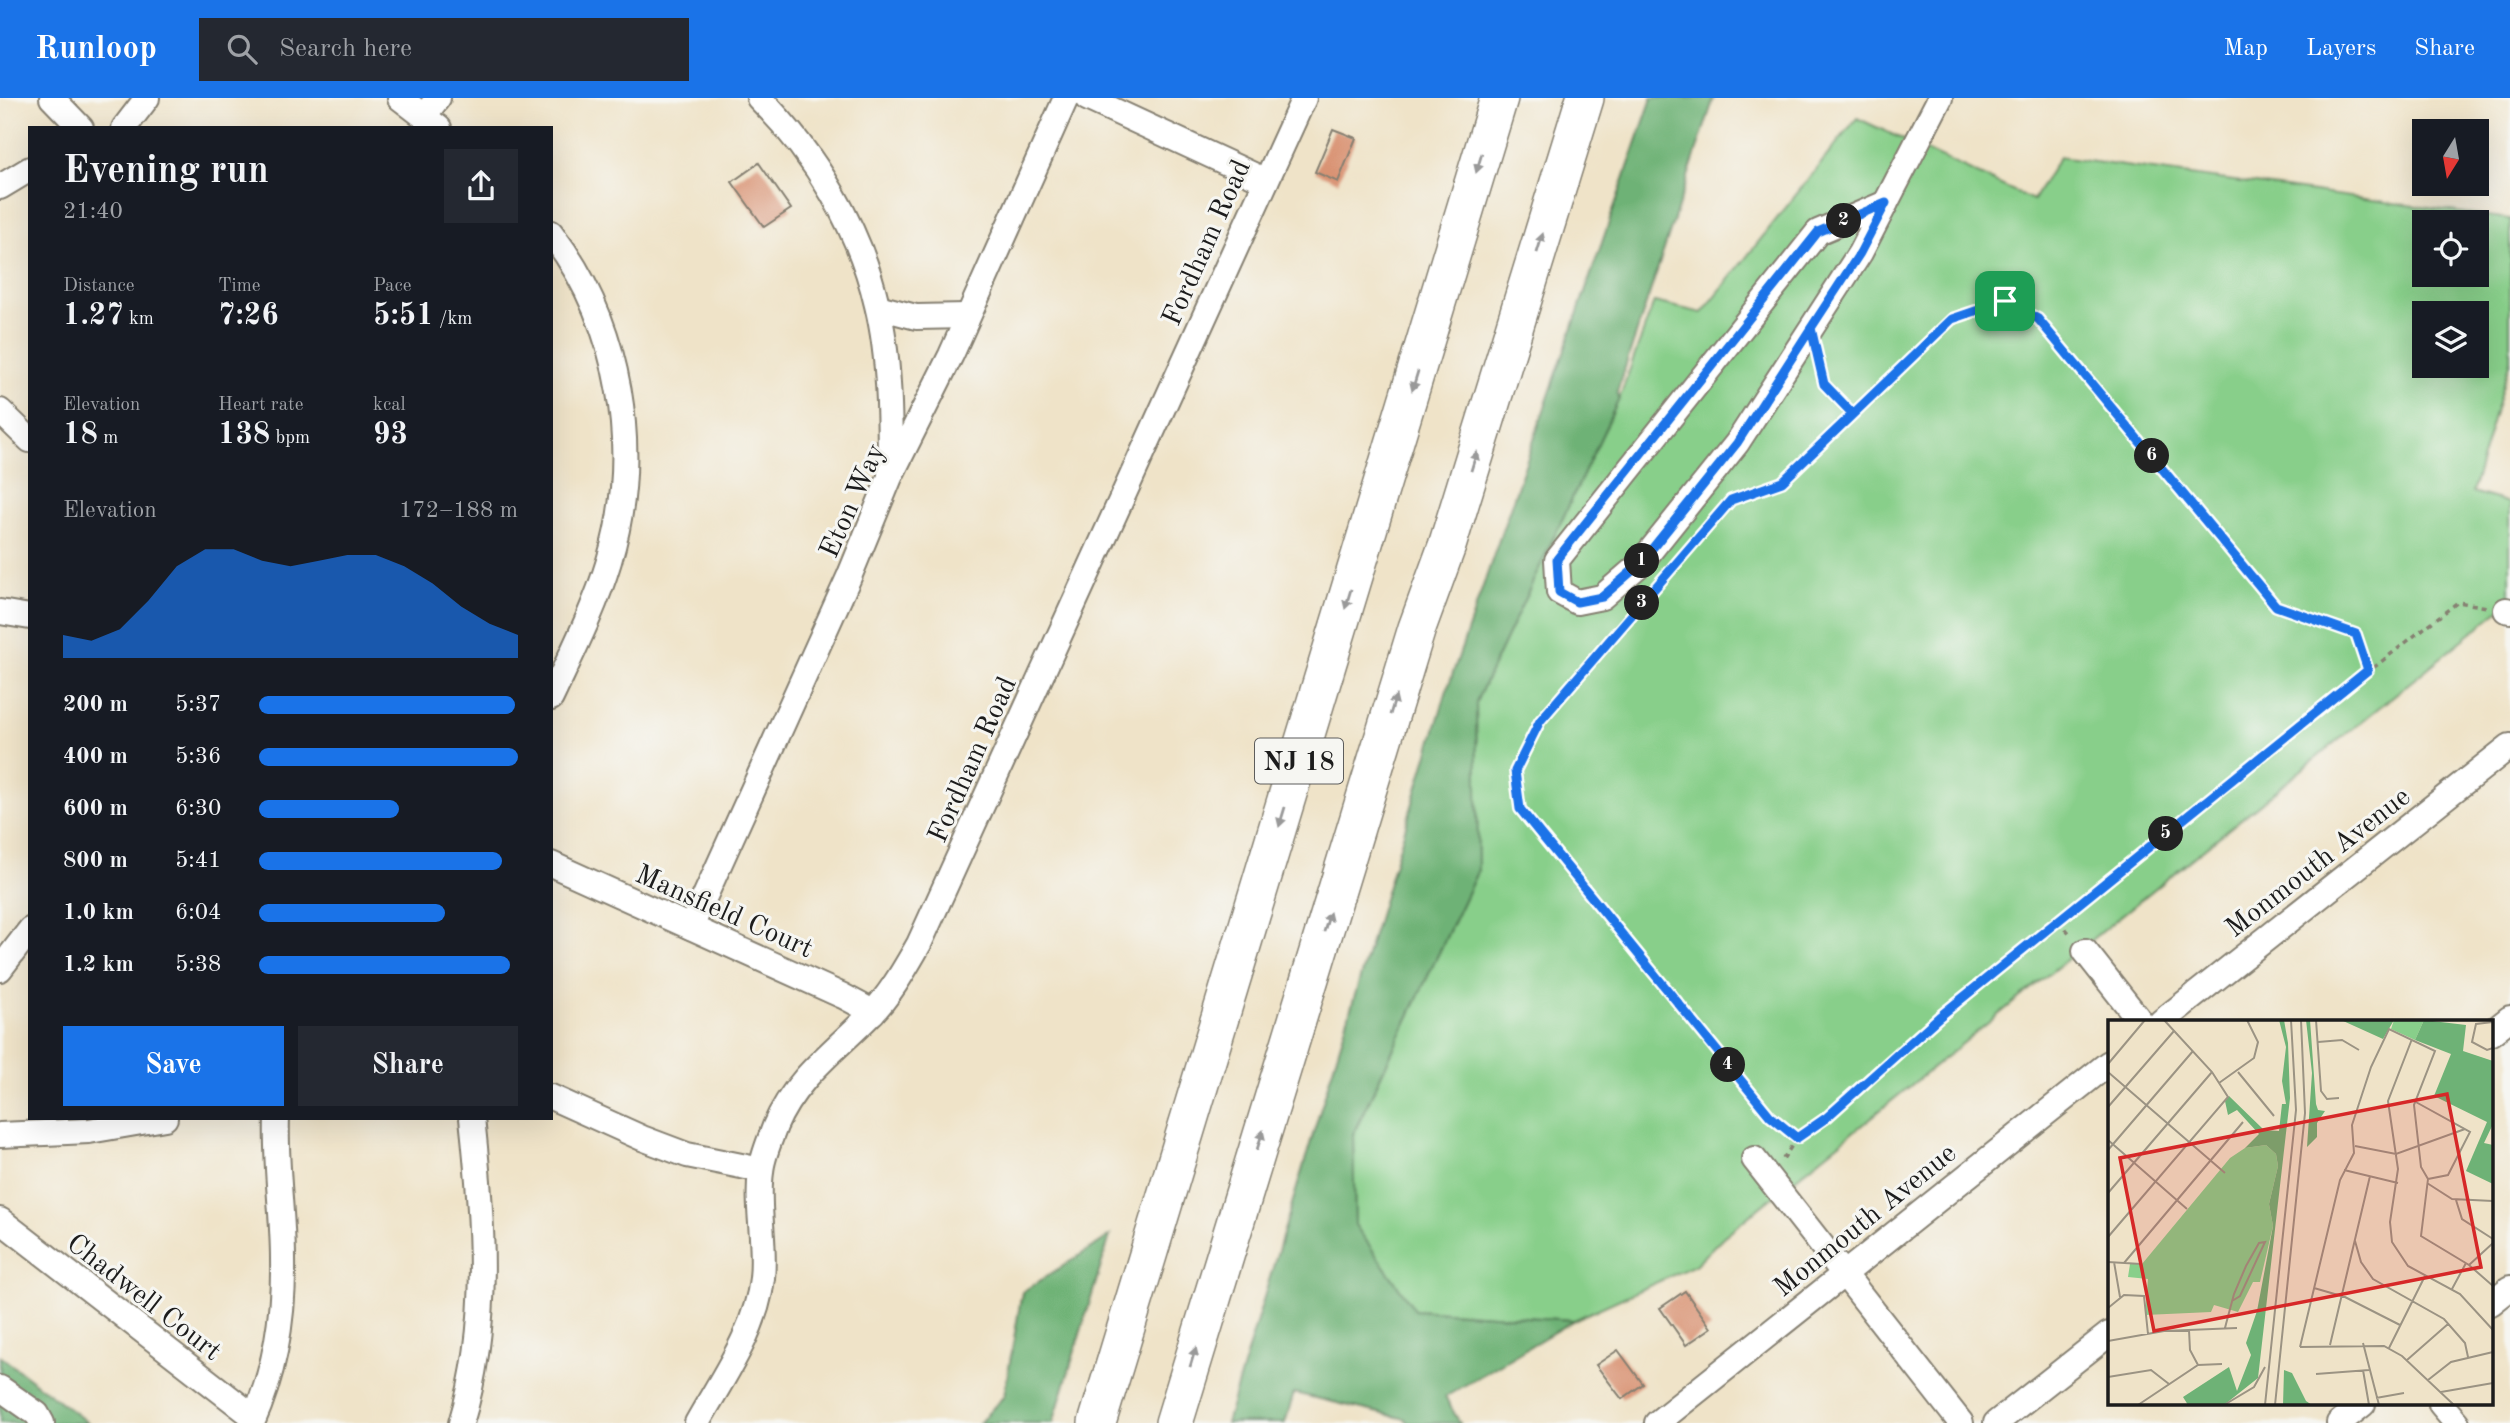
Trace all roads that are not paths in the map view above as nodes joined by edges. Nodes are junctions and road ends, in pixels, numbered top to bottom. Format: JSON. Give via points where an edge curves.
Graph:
{"nodes":[{"id":1,"x":52,"y":98,"type":"edge"},
{"id":2,"x":147,"y":98,"type":"edge"},
{"id":3,"x":400,"y":98,"type":"edge"},
{"id":4,"x":759,"y":98,"type":"edge"},
{"id":5,"x":1066,"y":98,"type":"edge"},
{"id":6,"x":1087,"y":98,"type":"edge"},
{"id":7,"x":1304,"y":98,"type":"edge"},
{"id":8,"x":1499,"y":98,"type":"edge"},
{"id":9,"x":1585,"y":98,"type":"edge"},
{"id":10,"x":1940,"y":98,"type":"edge"},
{"id":11,"x":433,"y":114,"type":"edge"},
{"id":12,"x":79,"y":126,"type":"edge"},
{"id":13,"x":126,"y":126,"type":"edge"},
{"id":14,"x":28,"y":170,"type":"edge"},
{"id":15,"x":1266,"y":181,"type":"junction"},
{"id":16,"x":0,"y":187,"type":"edge"},
{"id":17,"x":1886,"y":203,"type":"junction"},
{"id":18,"x":553,"y":236,"type":"edge"},
{"id":19,"x":878,"y":307,"type":"junction"},
{"id":20,"x":967,"y":316,"type":"junction"},
{"id":21,"x":0,"y":411,"type":"edge"},
{"id":22,"x":28,"y":438,"type":"edge"},
{"id":23,"x":890,"y":477,"type":"junction"},
{"id":24,"x":0,"y":612,"type":"edge"},
{"id":25,"x":28,"y":617,"type":"edge"},
{"id":26,"x":553,"y":694,"type":"edge"},
{"id":27,"x":2510,"y":746,"type":"edge"},
{"id":28,"x":553,"y":865,"type":"edge"},
{"id":29,"x":691,"y":927,"type":"junction"},
{"id":30,"x":28,"y":933,"type":"edge"},
{"id":31,"x":2085,"y":951,"type":"dead end"},
{"id":32,"x":0,"y":969,"type":"edge"},
{"id":33,"x":873,"y":1012,"type":"junction"},
{"id":34,"x":2510,"y":1018,"type":"edge"},
{"id":35,"x":2139,"y":1020,"type":"edge"},
{"id":36,"x":2164,"y":1020,"type":"edge"},
{"id":37,"x":2492,"y":1032,"type":"edge"},
{"id":38,"x":2108,"y":1064,"type":"edge"},
{"id":39,"x":553,"y":1098,"type":"edge"},
{"id":40,"x":152,"y":1120,"type":"edge"},
{"id":41,"x":277,"y":1120,"type":"edge"},
{"id":42,"x":472,"y":1120,"type":"edge"},
{"id":43,"x":0,"y":1135,"type":"edge"},
{"id":44,"x":1754,"y":1159,"type":"dead end"},
{"id":45,"x":761,"y":1170,"type":"junction"},
{"id":46,"x":0,"y":1220,"type":"edge"},
{"id":47,"x":1844,"y":1273,"type":"junction"},
{"id":48,"x":2510,"y":1287,"type":"edge"},
{"id":49,"x":2492,"y":1302,"type":"edge"},
{"id":50,"x":2108,"y":1335,"type":"edge"},
{"id":51,"x":0,"y":1388,"type":"edge"},
{"id":52,"x":2360,"y":1406,"type":"edge"},
{"id":53,"x":2443,"y":1406,"type":"edge"},
{"id":54,"x":253,"y":1420,"type":"edge"},
{"id":55,"x":42,"y":1423,"type":"edge"},
{"id":56,"x":461,"y":1423,"type":"edge"},
{"id":57,"x":697,"y":1423,"type":"edge"},
{"id":58,"x":1097,"y":1423,"type":"edge"},
{"id":59,"x":1174,"y":1423,"type":"edge"},
{"id":60,"x":1657,"y":1423,"type":"edge"},
{"id":61,"x":1961,"y":1423,"type":"edge"},
{"id":62,"x":1996,"y":1423,"type":"edge"},
{"id":63,"x":2339,"y":1423,"type":"edge"},
{"id":64,"x":2457,"y":1423,"type":"edge"}],
"edges":[{"from":1,"to":12,"type":"street"},
{"from":2,"to":13,"type":"street"},
{"from":3,"to":11,"type":"street"},
{"from":4,"to":19,"type":"street","via":[[814,164],[838,202]]},
{"from":5,"to":20,"type":"street","name":"Eton Way"},
{"from":6,"to":15,"type":"street"},
{"from":7,"to":15,"type":"street","name":"Fordham Road"},
{"from":8,"to":58,"type":"highway","number":"NJ 18","one_way":true},
{"from":59,"to":9,"type":"highway","number":"NJ 18","one_way":true},
{"from":10,"to":17,"type":"street"},
{"from":14,"to":16,"type":"street"},
{"from":15,"to":33,"type":"street","name":"Fordham Road","via":[[919,944],[899,980]]},
{"from":17,"to":17,"type":"street","via":[[1818,232],[1557,559],[1559,592],[1577,602],[1602,597],[1639,565],[1737,443],[1860,253]]},
{"from":18,"to":26,"type":"street","via":[[584,282],[601,322],[621,403],[625,450],[623,490],[609,562]]},
{"from":19,"to":20,"type":"street","via":[[916,317]]},
{"from":19,"to":23,"type":"street"},
{"from":20,"to":23,"type":"street","name":"Eton Way"},
{"from":21,"to":22,"type":"street"},
{"from":23,"to":29,"type":"street","name":"Eton Way"},
{"from":24,"to":25,"type":"street"},
{"from":27,"to":36,"type":"street","name":"Monmouth Avenue"},
{"from":28,"to":29,"type":"street","name":"Mansfield Court"},
{"from":29,"to":33,"type":"street","name":"Mansfield Court"},
{"from":30,"to":32,"type":"street"},
{"from":31,"to":35,"type":"street"},
{"from":33,"to":45,"type":"street","name":"Fordham Road","via":[[800,1083],[776,1125]]},
{"from":34,"to":37,"type":"street"},
{"from":38,"to":47,"type":"street","name":"Monmouth Avenue"},
{"from":39,"to":45,"type":"street","via":[[687,1155]]},
{"from":40,"to":43,"type":"street","via":[[89,1130]]},
{"from":41,"to":54,"type":"street","via":[[284,1260],[281,1311],[268,1377]]},
{"from":42,"to":56,"type":"street","via":[[482,1291]]},
{"from":44,"to":47,"type":"street"},
{"from":45,"to":57,"type":"street","name":"Fordham Road","via":[[764,1256],[760,1294],[747,1332]]},
{"from":46,"to":54,"type":"street","name":"Chadwell Court"},
{"from":47,"to":60,"type":"street","name":"Monmouth Avenue"},
{"from":47,"to":61,"type":"street"},
{"from":48,"to":49,"type":"street"},
{"from":50,"to":62,"type":"street"},
{"from":51,"to":55,"type":"street","via":[[37,1414]]},
{"from":52,"to":63,"type":"street"},
{"from":53,"to":64,"type":"street"}]}
